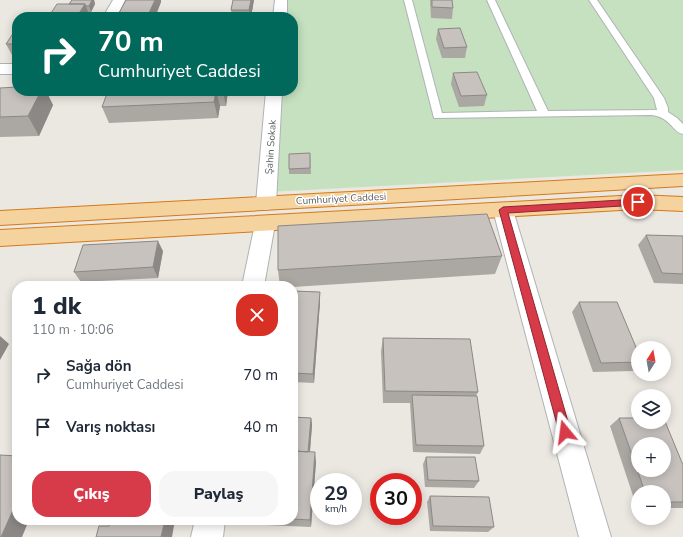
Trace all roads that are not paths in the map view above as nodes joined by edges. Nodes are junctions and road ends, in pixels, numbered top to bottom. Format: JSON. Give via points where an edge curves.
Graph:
{"nodes":[{"id":1,"x":119,"y":0,"type":"edge"},
{"id":2,"x":281,"y":0,"type":"edge"},
{"id":3,"x":408,"y":0,"type":"edge"},
{"id":4,"x":491,"y":0,"type":"edge"},
{"id":5,"x":593,"y":0,"type":"edge"},
{"id":6,"x":113,"y":12,"type":"edge"},
{"id":7,"x":280,"y":12,"type":"edge"},
{"id":8,"x":0,"y":69,"type":"edge"},
{"id":9,"x":12,"y":69,"type":"edge"},
{"id":10,"x":274,"y":96,"type":"edge"},
{"id":11,"x":544,"y":114,"type":"junction"},
{"id":12,"x":662,"y":114,"type":"junction"},
{"id":13,"x":683,"y":131,"type":"edge"},
{"id":14,"x":683,"y":180,"type":"edge"},
{"id":15,"x":266,"y":203,"type":"junction"},
{"id":16,"x":683,"y":204,"type":"edge"},
{"id":17,"x":503,"y":210,"type":"junction"},
{"id":18,"x":0,"y":218,"type":"edge"},
{"id":19,"x":264,"y":224,"type":"junction"},
{"id":20,"x":0,"y":238,"type":"edge"},
{"id":21,"x":254,"y":281,"type":"edge"},
{"id":22,"x":209,"y":525,"type":"edge"},
{"id":23,"x":207,"y":537,"type":"edge"},
{"id":24,"x":594,"y":537,"type":"edge"}],
"edges":[{"from":1,"to":6,"type":"street"},
{"from":2,"to":7,"type":"street"},
{"from":3,"to":11,"type":"lane","via":[[438,116]]},
{"from":4,"to":11,"type":"lane"},
{"from":5,"to":12,"type":"lane","via":[[659,98],[663,108]]},
{"from":8,"to":9,"type":"street"},
{"from":10,"to":15,"type":"street","name":"Şahin Sokak"},
{"from":11,"to":12,"type":"lane"},
{"from":12,"to":13,"type":"lane","via":[[675,121]]},
{"from":14,"to":15,"type":"highway","name":"Cumhuriyet Caddesi"},
{"from":15,"to":18,"type":"highway","name":"Cumhuriyet Caddesi"},
{"from":16,"to":17,"type":"highway","via":[[638,202]]},
{"from":17,"to":19,"type":"highway"},
{"from":17,"to":24,"type":"street"},
{"from":19,"to":20,"type":"highway"},
{"from":19,"to":21,"type":"street"},
{"from":22,"to":23,"type":"street"}]}
